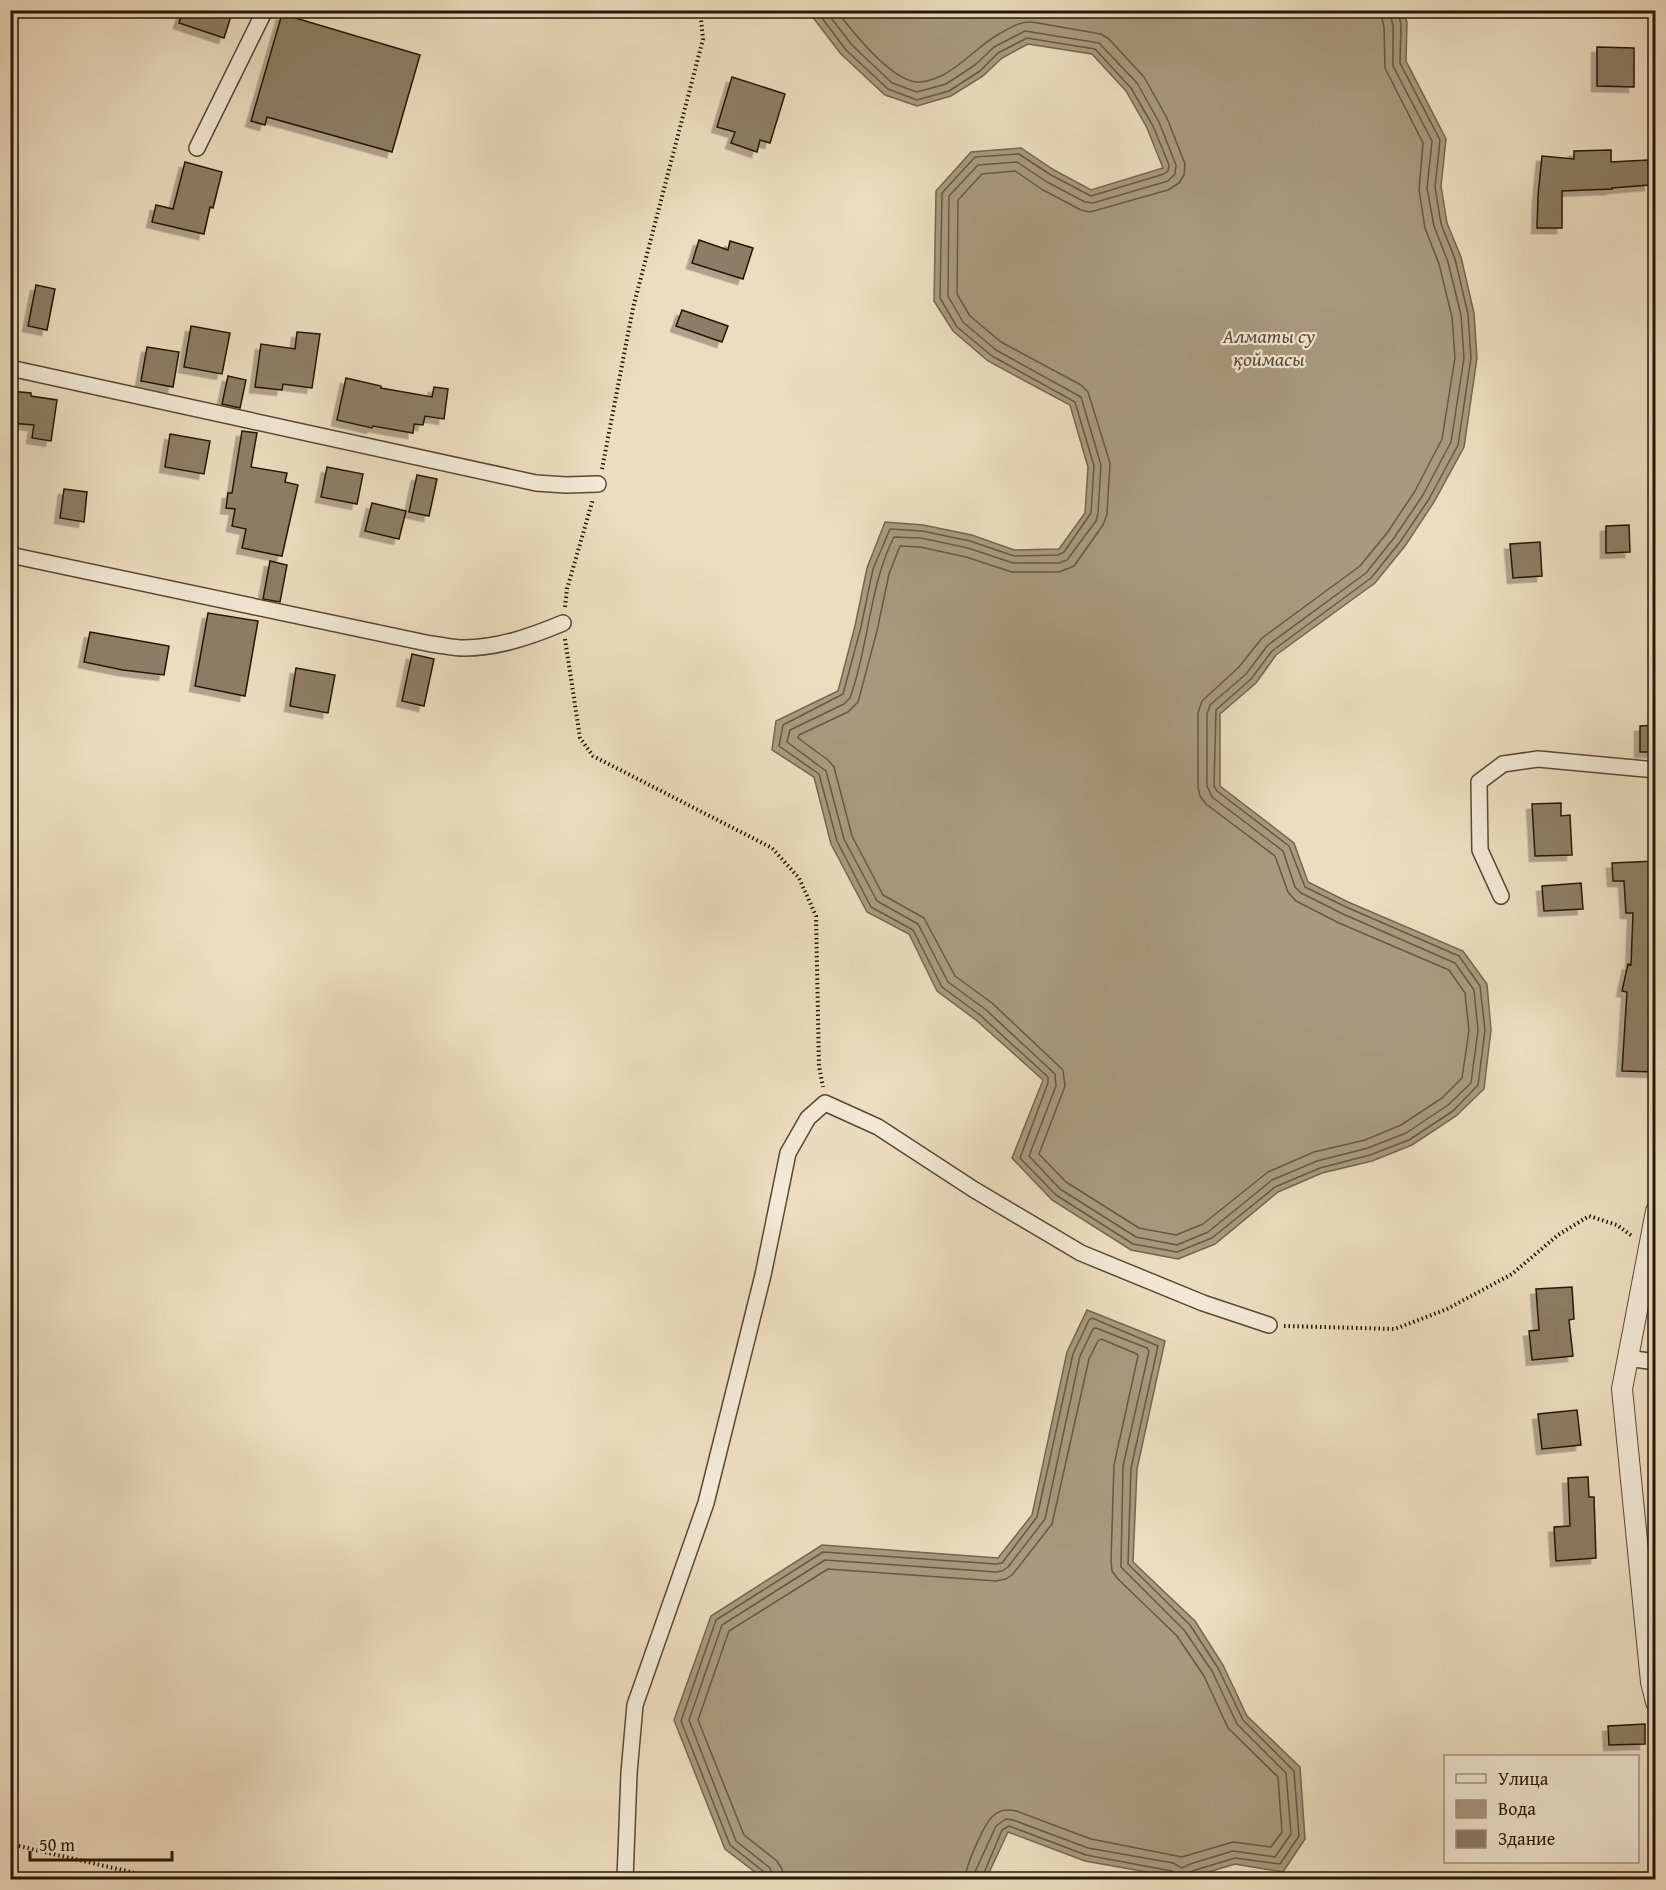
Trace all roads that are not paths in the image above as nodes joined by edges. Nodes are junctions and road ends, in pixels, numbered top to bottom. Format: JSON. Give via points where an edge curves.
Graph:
{"nodes":[{"id":1,"x":265,"y":10,"type":"edge"},
{"id":2,"x":197,"y":148,"type":"dead end"},
{"id":3,"x":10,"y":368,"type":"edge"},
{"id":4,"x":598,"y":484,"type":"road end"},
{"id":5,"x":10,"y":555,"type":"edge"},
{"id":6,"x":563,"y":623,"type":"road end"},
{"id":7,"x":1656,"y":770,"type":"edge"},
{"id":8,"x":1501,"y":896,"type":"dead end"},
{"id":9,"x":1656,"y":1211,"type":"edge"},
{"id":10,"x":1269,"y":1325,"type":"road end"},
{"id":11,"x":1627,"y":1358,"type":"junction"},
{"id":12,"x":1656,"y":1362,"type":"edge"},
{"id":13,"x":1656,"y":1702,"type":"edge"},
{"id":14,"x":625,"y":1880,"type":"edge"}],
"edges":[{"from":1,"to":2,"type":"street"},
{"from":3,"to":4,"type":"street","via":[[536,483]]},
{"from":5,"to":6,"type":"street","via":[[464,648],[532,636]]},
{"from":7,"to":8,"type":"street","via":[[1538,759],[1503,764],[1479,782],[1480,849]]},
{"from":9,"to":11,"type":"street"},
{"from":10,"to":14,"type":"street","via":[[1203,1303],[1081,1253],[973,1190],[878,1127],[825,1103],[808,1118],[788,1153],[763,1275],[712,1481],[635,1705]]},
{"from":11,"to":12,"type":"street"},
{"from":11,"to":13,"type":"street","via":[[1622,1389]]}]}
